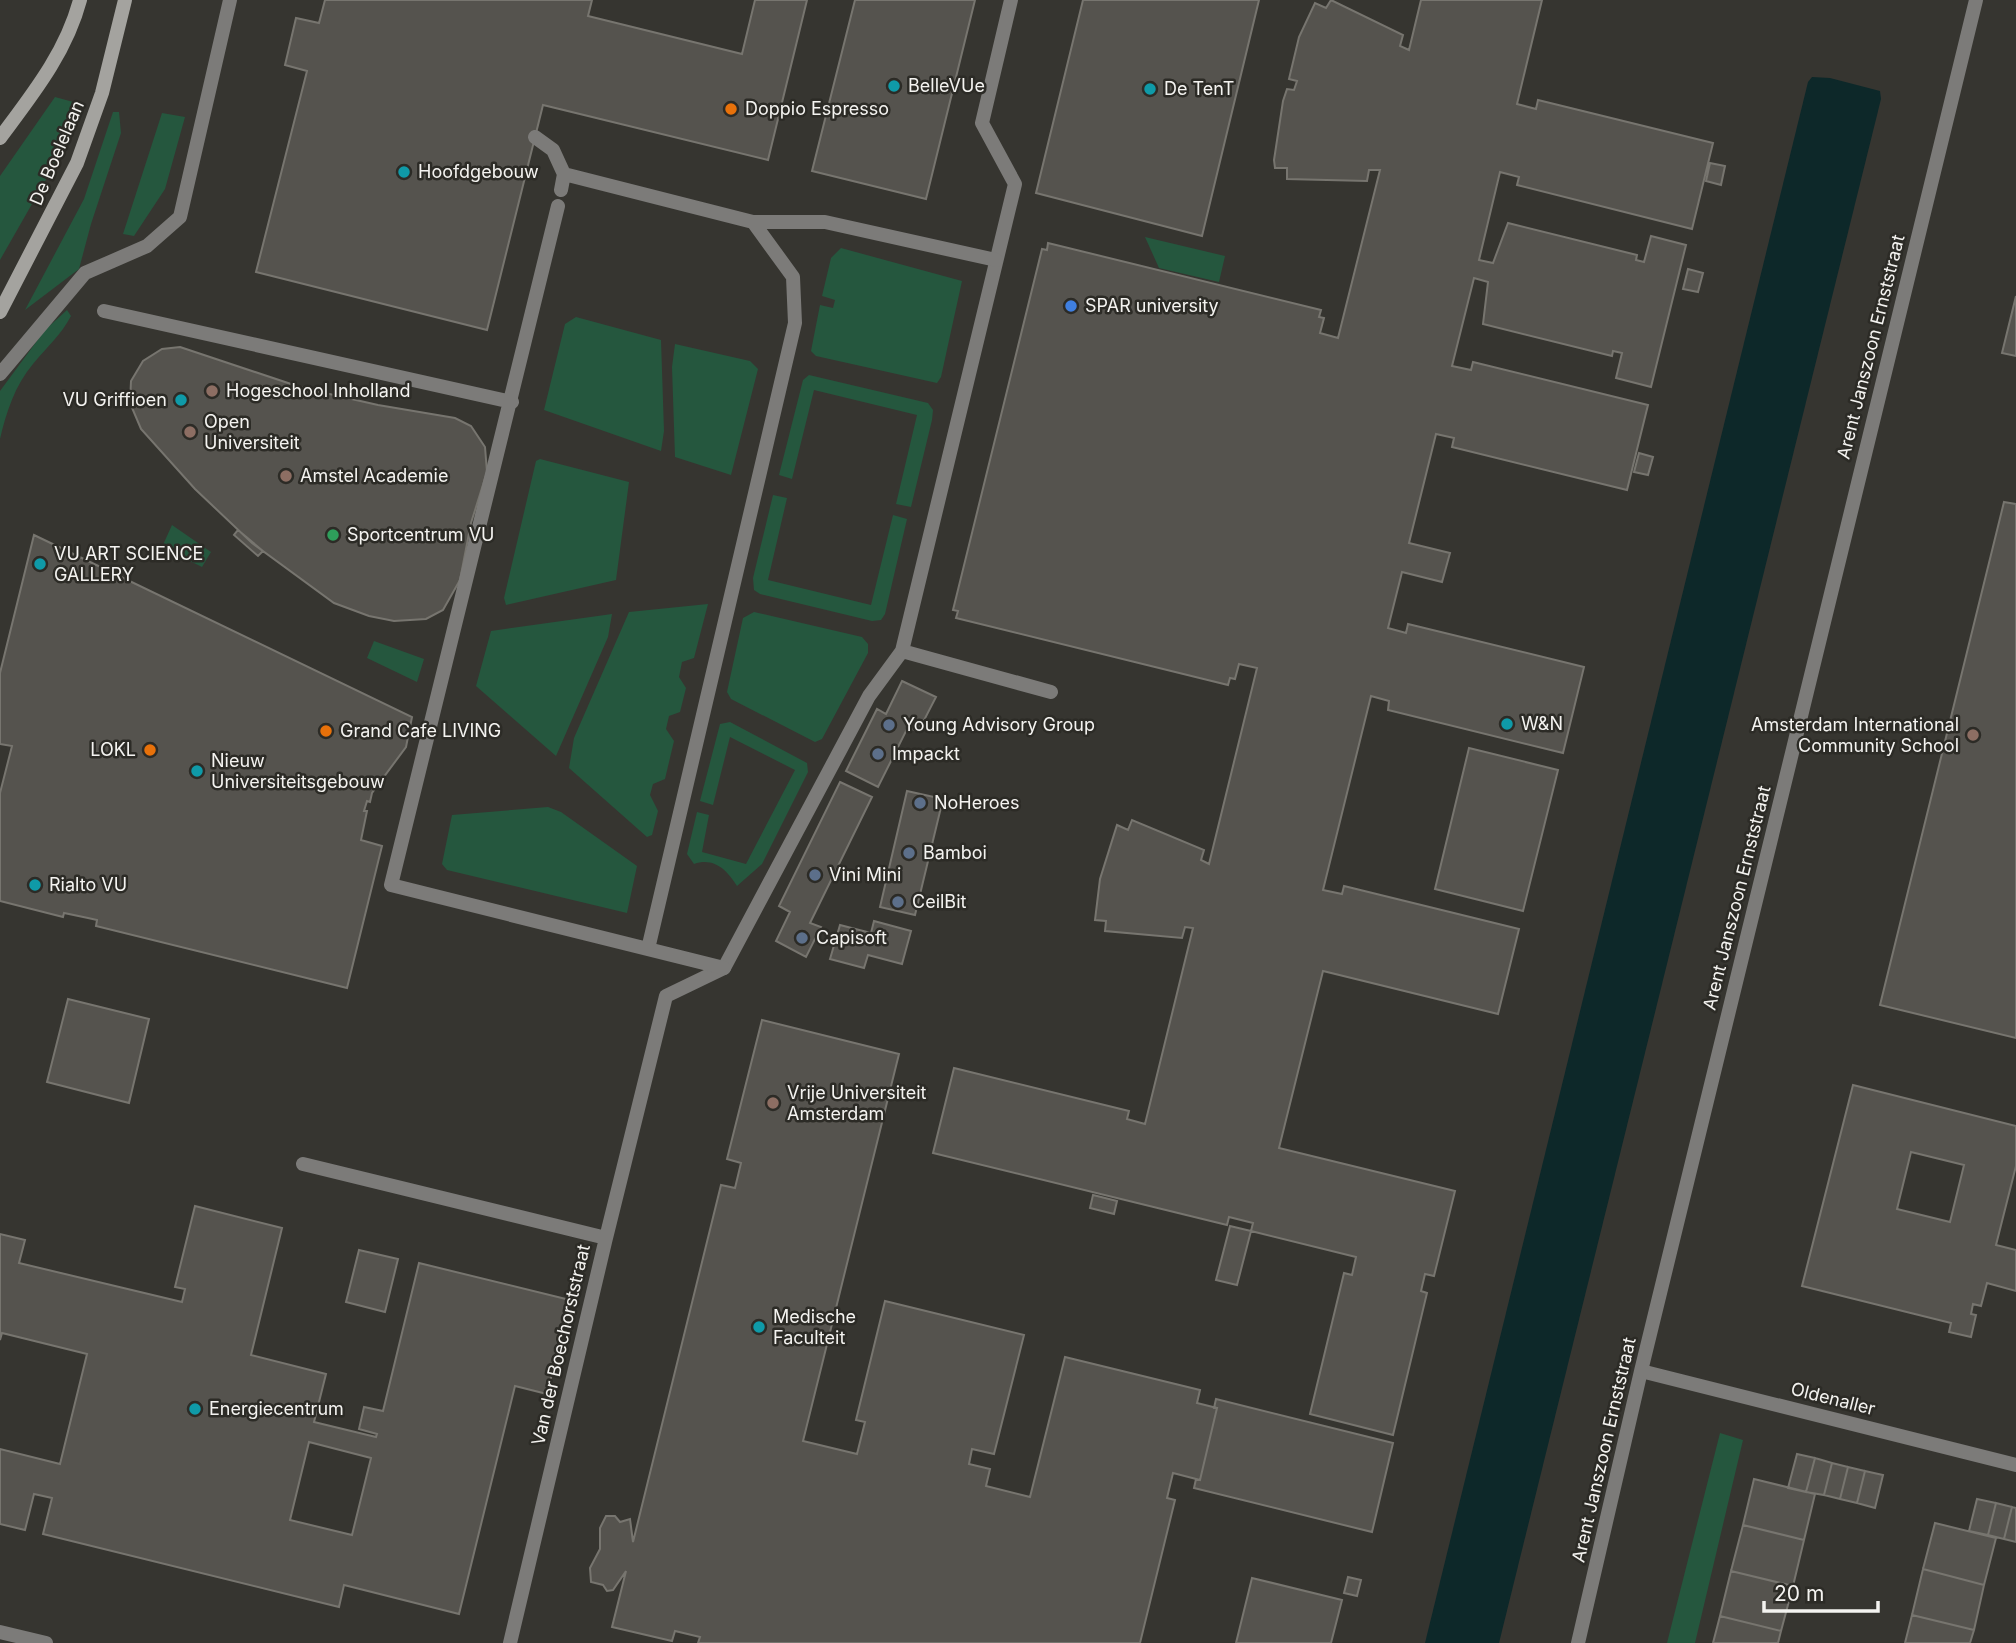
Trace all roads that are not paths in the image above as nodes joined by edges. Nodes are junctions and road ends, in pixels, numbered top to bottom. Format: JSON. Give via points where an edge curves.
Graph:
{"nodes":[{"id":1,"x":80,"y":0,"type":"edge"},
{"id":2,"x":125,"y":0,"type":"edge"},
{"id":3,"x":230,"y":0,"type":"edge"},
{"id":4,"x":1011,"y":0,"type":"edge"},
{"id":5,"x":1976,"y":0,"type":"edge"},
{"id":6,"x":535,"y":137,"type":"dead end"},
{"id":7,"x":0,"y":138,"type":"edge"},
{"id":8,"x":565,"y":174,"type":"junction"},
{"id":9,"x":561,"y":190,"type":"dead end"},
{"id":10,"x":558,"y":206,"type":"dead end"},
{"id":11,"x":753,"y":222,"type":"junction"},
{"id":12,"x":996,"y":260,"type":"junction"},
{"id":13,"x":104,"y":311,"type":"dead end"},
{"id":14,"x":0,"y":312,"type":"edge"},
{"id":15,"x":0,"y":374,"type":"edge"},
{"id":16,"x":512,"y":402,"type":"junction"},
{"id":17,"x":902,"y":651,"type":"junction"},
{"id":18,"x":1051,"y":692,"type":"dead end"},
{"id":19,"x":648,"y":949,"type":"junction"},
{"id":20,"x":724,"y":968,"type":"junction"},
{"id":21,"x":303,"y":1164,"type":"dead end"},
{"id":22,"x":606,"y":1238,"type":"junction"},
{"id":23,"x":1641,"y":1371,"type":"junction"},
{"id":24,"x":2016,"y":1465,"type":"edge"},
{"id":25,"x":0,"y":1632,"type":"edge"},
{"id":26,"x":46,"y":1643,"type":"edge"},
{"id":27,"x":510,"y":1643,"type":"edge"},
{"id":28,"x":1578,"y":1643,"type":"edge"}],
"edges":[{"from":1,"to":7,"type":"main road","via":[[69,33],[44,79]]},
{"from":2,"to":14,"type":"main road","name":"De Boelelaan","via":[[102,93],[77,163]]},
{"from":3,"to":15,"type":"street","via":[[180,217],[147,246],[85,273]]},
{"from":4,"to":12,"type":"street","via":[[982,124],[1015,184]]},
{"from":5,"to":23,"type":"street","name":"Arent Janszoon Ernststraat"},
{"from":6,"to":8,"type":"street","via":[[553,150]]},
{"from":8,"to":9,"type":"street"},
{"from":8,"to":11,"type":"street"},
{"from":10,"to":16,"type":"street"},
{"from":11,"to":12,"type":"street","via":[[825,222]]},
{"from":11,"to":19,"type":"street","via":[[793,277],[795,323]]},
{"from":12,"to":17,"type":"street"},
{"from":13,"to":16,"type":"street"},
{"from":16,"to":19,"type":"street","via":[[391,885]]},
{"from":17,"to":18,"type":"street"},
{"from":17,"to":20,"type":"street","via":[[869,696]]},
{"from":19,"to":20,"type":"street"},
{"from":20,"to":22,"type":"street","via":[[666,996]]},
{"from":21,"to":22,"type":"street","name":"Van der Boechorststraat"},
{"from":22,"to":27,"type":"street","name":"Van der Boechorststraat"},
{"from":23,"to":24,"type":"street","name":"Oldenaller"},
{"from":23,"to":28,"type":"street","name":"Arent Janszoon Ernststraat"},
{"from":25,"to":26,"type":"street"}]}
